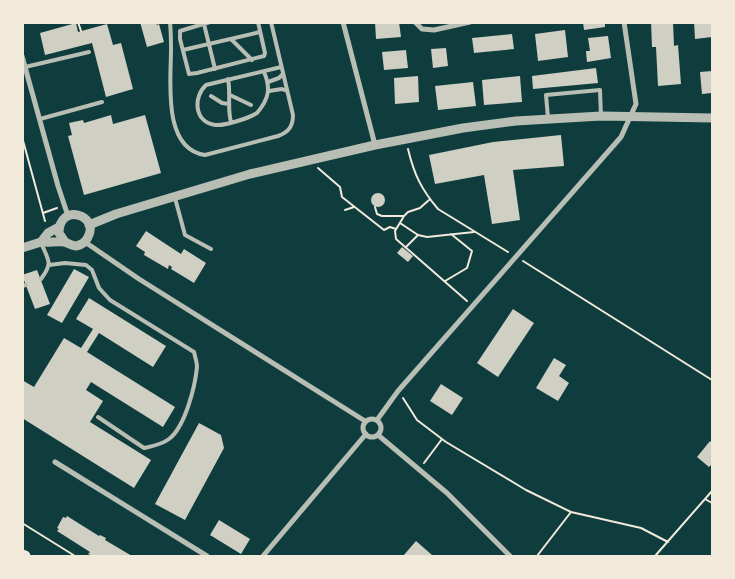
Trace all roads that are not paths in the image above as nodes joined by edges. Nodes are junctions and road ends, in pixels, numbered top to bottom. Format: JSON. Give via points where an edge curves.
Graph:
{"nodes":[{"id":1,"x":170,"y":22,"type":"edge"},
{"id":2,"x":210,"y":22,"type":"edge"},
{"id":3,"x":258,"y":22,"type":"edge"},
{"id":4,"x":271,"y":22,"type":"edge"},
{"id":5,"x":343,"y":22,"type":"edge"},
{"id":6,"x":415,"y":22,"type":"edge"},
{"id":7,"x":470,"y":22,"type":"edge"},
{"id":8,"x":624,"y":22,"type":"edge"},
{"id":9,"x":204,"y":24,"type":"junction"},
{"id":10,"x":260,"y":32,"type":"junction"},
{"id":11,"x":231,"y":39,"type":"junction"},
{"id":12,"x":209,"y":44,"type":"junction"},
{"id":13,"x":183,"y":50,"type":"junction"},
{"id":14,"x":89,"y":52,"type":"dead end"},
{"id":15,"x":22,"y":56,"type":"edge"},
{"id":16,"x":252,"y":60,"type":"junction"},
{"id":17,"x":26,"y":67,"type":"junction"},
{"id":18,"x":282,"y":67,"type":"junction"},
{"id":19,"x":215,"y":69,"type":"junction"},
{"id":20,"x":264,"y":72,"type":"junction"},
{"id":21,"x":283,"y":74,"type":"junction"},
{"id":22,"x":228,"y":79,"type":"junction"},
{"id":23,"x":268,"y":82,"type":"junction"},
{"id":24,"x":269,"y":91,"type":"junction"},
{"id":25,"x":287,"y":91,"type":"junction"},
{"id":26,"x":230,"y":95,"type":"junction"},
{"id":27,"x":211,"y":96,"type":"dead end"},
{"id":28,"x":102,"y":102,"type":"dead end"},
{"id":29,"x":229,"y":104,"type":"junction"},
{"id":30,"x":250,"y":105,"type":"dead end"},
{"id":31,"x":601,"y":116,"type":"junction"},
{"id":32,"x":631,"y":118,"type":"junction"},
{"id":33,"x":712,"y":118,"type":"edge"},
{"id":34,"x":40,"y":119,"type":"junction"},
{"id":35,"x":548,"y":119,"type":"junction"},
{"id":36,"x":231,"y":122,"type":"junction"},
{"id":37,"x":375,"y":145,"type":"junction"},
{"id":38,"x":174,"y":196,"type":"junction"},
{"id":39,"x":68,"y":216,"type":"junction"},
{"id":40,"x":89,"y":225,"type":"junction"},
{"id":41,"x":59,"y":227,"type":"junction"},
{"id":42,"x":41,"y":242,"type":"junction"},
{"id":43,"x":64,"y":242,"type":"junction"},
{"id":44,"x":85,"y":242,"type":"junction"},
{"id":45,"x":22,"y":248,"type":"edge"},
{"id":46,"x":211,"y":250,"type":"dead end"},
{"id":47,"x":49,"y":265,"type":"junction"},
{"id":48,"x":41,"y":279,"type":"dead end"},
{"id":49,"x":98,"y":417,"type":"dead end"},
{"id":50,"x":376,"y":420,"type":"junction"},
{"id":51,"x":365,"y":421,"type":"junction"},
{"id":52,"x":366,"y":434,"type":"junction"},
{"id":53,"x":378,"y":434,"type":"junction"},
{"id":54,"x":55,"y":462,"type":"dead end"},
{"id":55,"x":207,"y":556,"type":"edge"},
{"id":56,"x":263,"y":556,"type":"edge"},
{"id":57,"x":508,"y":556,"type":"edge"}],
"edges":[{"from":1,"to":25,"type":"lane","via":[[172,110],[181,138],[194,152],[210,155],[289,130],[293,120]]},
{"from":2,"to":9,"type":"lane"},
{"from":3,"to":10,"type":"lane"},
{"from":4,"to":18,"type":"lane"},
{"from":5,"to":37,"type":"street"},
{"from":6,"to":7,"type":"street","via":[[422,29],[434,30]]},
{"from":8,"to":32,"type":"street","via":[[636,92]]},
{"from":9,"to":12,"type":"lane"},
{"from":9,"to":13,"type":"lane","via":[[180,31]]},
{"from":10,"to":11,"type":"lane"},
{"from":10,"to":16,"type":"lane","via":[[264,56]]},
{"from":11,"to":12,"type":"lane"},
{"from":11,"to":16,"type":"lane"},
{"from":12,"to":13,"type":"lane"},
{"from":12,"to":19,"type":"lane"},
{"from":13,"to":19,"type":"lane","via":[[189,74]]},
{"from":14,"to":17,"type":"lane"},
{"from":15,"to":17,"type":"street"},
{"from":16,"to":19,"type":"lane"},
{"from":17,"to":34,"type":"street"},
{"from":18,"to":20,"type":"lane"},
{"from":18,"to":21,"type":"lane"},
{"from":20,"to":22,"type":"lane"},
{"from":20,"to":23,"type":"lane"},
{"from":21,"to":23,"type":"lane"},
{"from":21,"to":25,"type":"lane"},
{"from":22,"to":26,"type":"lane"},
{"from":22,"to":36,"type":"lane","via":[[204,87],[197,107],[202,118],[211,124]]},
{"from":23,"to":24,"type":"lane"},
{"from":24,"to":25,"type":"lane"},
{"from":24,"to":36,"type":"lane","via":[[258,113]]},
{"from":26,"to":29,"type":"lane"},
{"from":26,"to":30,"type":"lane"},
{"from":27,"to":29,"type":"lane"},
{"from":28,"to":34,"type":"lane"},
{"from":29,"to":36,"type":"lane"},
{"from":31,"to":32,"type":"street"},
{"from":31,"to":35,"type":"street"},
{"from":31,"to":35,"type":"lane","via":[[600,90],[546,95]]},
{"from":32,"to":33,"type":"street"},
{"from":32,"to":50,"type":"street","via":[[621,137]]},
{"from":34,"to":39,"type":"street"},
{"from":35,"to":37,"type":"street","via":[[463,128]]},
{"from":37,"to":38,"type":"street","via":[[250,174]]},
{"from":38,"to":40,"type":"street"},
{"from":38,"to":46,"type":"lane","via":[[185,235]]},
{"from":39,"to":40,"type":"street","via":[[78,215]]},
{"from":39,"to":41,"type":"street"},
{"from":40,"to":44,"type":"street","via":[[90,232]]},
{"from":41,"to":42,"type":"street"},
{"from":41,"to":43,"type":"street"},
{"from":42,"to":43,"type":"street"},
{"from":42,"to":45,"type":"street"},
{"from":42,"to":47,"type":"lane"},
{"from":43,"to":44,"type":"street","via":[[75,246]]},
{"from":44,"to":51,"type":"street"},
{"from":47,"to":48,"type":"lane"},
{"from":47,"to":49,"type":"lane","via":[[86,265],[110,300],[194,352],[197,366],[192,392],[183,422],[171,438],[144,448]]},
{"from":50,"to":51,"type":"street"},
{"from":50,"to":53,"type":"street","via":[[381,429]]},
{"from":51,"to":52,"type":"street","via":[[363,431]]},
{"from":52,"to":53,"type":"street"},
{"from":52,"to":56,"type":"street"},
{"from":53,"to":57,"type":"street","via":[[447,493]]},
{"from":54,"to":55,"type":"street"}]}
